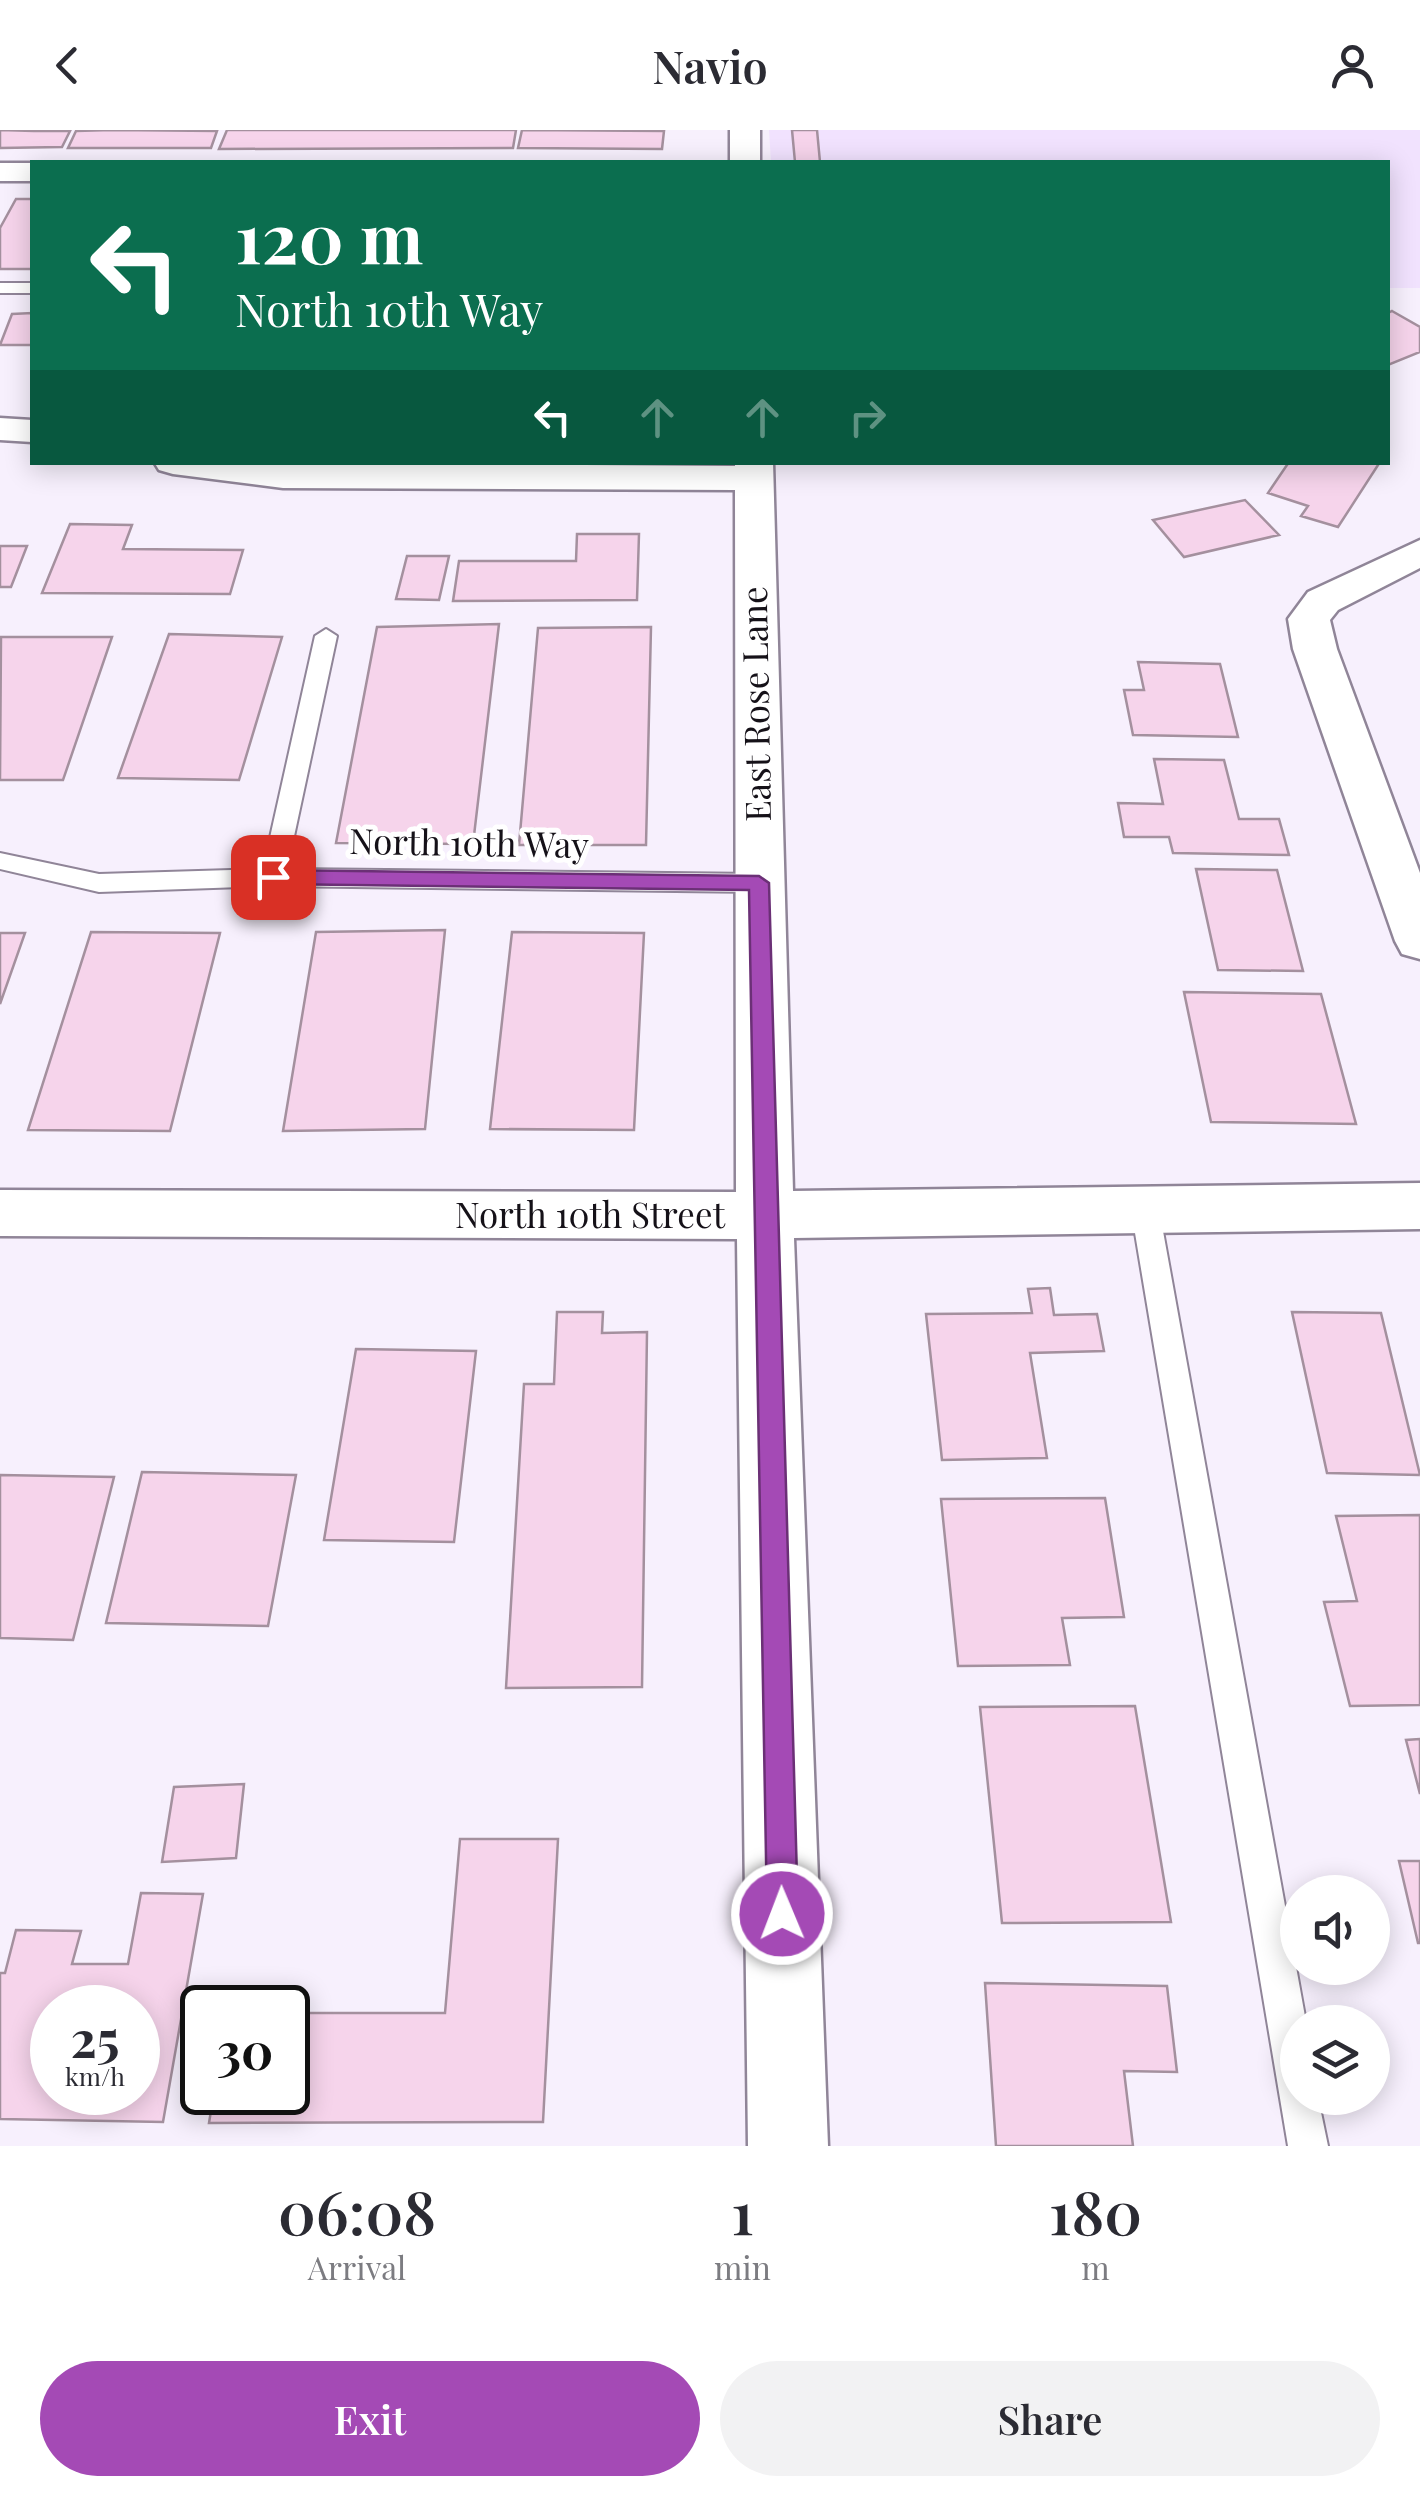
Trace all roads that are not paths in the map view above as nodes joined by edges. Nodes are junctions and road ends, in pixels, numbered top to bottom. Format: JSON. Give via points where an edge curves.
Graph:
{"nodes":[{"id":1,"x":745,"y":130,"type":"edge"},
{"id":2,"x":745,"y":160,"type":"edge"},
{"id":3,"x":0,"y":172,"type":"edge"},
{"id":4,"x":30,"y":172,"type":"edge"},
{"id":5,"x":0,"y":288,"type":"edge"},
{"id":6,"x":30,"y":288,"type":"edge"},
{"id":7,"x":0,"y":429,"type":"edge"},
{"id":8,"x":30,"y":431,"type":"edge"},
{"id":9,"x":191,"y":465,"type":"edge"},
{"id":10,"x":295,"y":469,"type":"edge"},
{"id":11,"x":754,"y":470,"type":"edge"},
{"id":12,"x":1420,"y":552,"type":"edge"},
{"id":13,"x":326,"y":636,"type":"dead end"},
{"id":14,"x":0,"y":861,"type":"edge"},
{"id":15,"x":273,"y":877,"type":"junction"},
{"id":16,"x":759,"y":883,"type":"junction"},
{"id":17,"x":1420,"y":941,"type":"edge"},
{"id":18,"x":1420,"y":1206,"type":"edge"},
{"id":19,"x":1145,"y":1209,"type":"junction"},
{"id":20,"x":0,"y":1214,"type":"edge"},
{"id":21,"x":765,"y":1216,"type":"junction"},
{"id":22,"x":1284,"y":2005,"type":"edge"},
{"id":23,"x":1302,"y":2115,"type":"edge"},
{"id":24,"x":788,"y":2146,"type":"edge"},
{"id":25,"x":1308,"y":2146,"type":"edge"}],
"edges":[{"from":1,"to":2,"type":"street"},
{"from":3,"to":4,"type":"street"},
{"from":5,"to":6,"type":"lane"},
{"from":7,"to":8,"type":"street"},
{"from":9,"to":10,"type":"street"},
{"from":10,"to":11,"type":"street"},
{"from":11,"to":16,"type":"street","name":"East Rose Lane"},
{"from":12,"to":17,"type":"street","via":[[1323,601],[1309,619]]},
{"from":13,"to":15,"type":"lane"},
{"from":14,"to":15,"type":"lane","name":"North 10th Way","via":[[100,883]]},
{"from":15,"to":16,"type":"lane","name":"North 10th Way"},
{"from":16,"to":21,"type":"street","name":"East Rose Lane"},
{"from":18,"to":19,"type":"street","name":"North 10th Street"},
{"from":19,"to":21,"type":"street","name":"North 10th Street"},
{"from":19,"to":22,"type":"lane"},
{"from":20,"to":21,"type":"street","name":"North 10th Street"},
{"from":21,"to":24,"type":"street","name":"East Rose Lane"},
{"from":23,"to":25,"type":"lane"}]}
